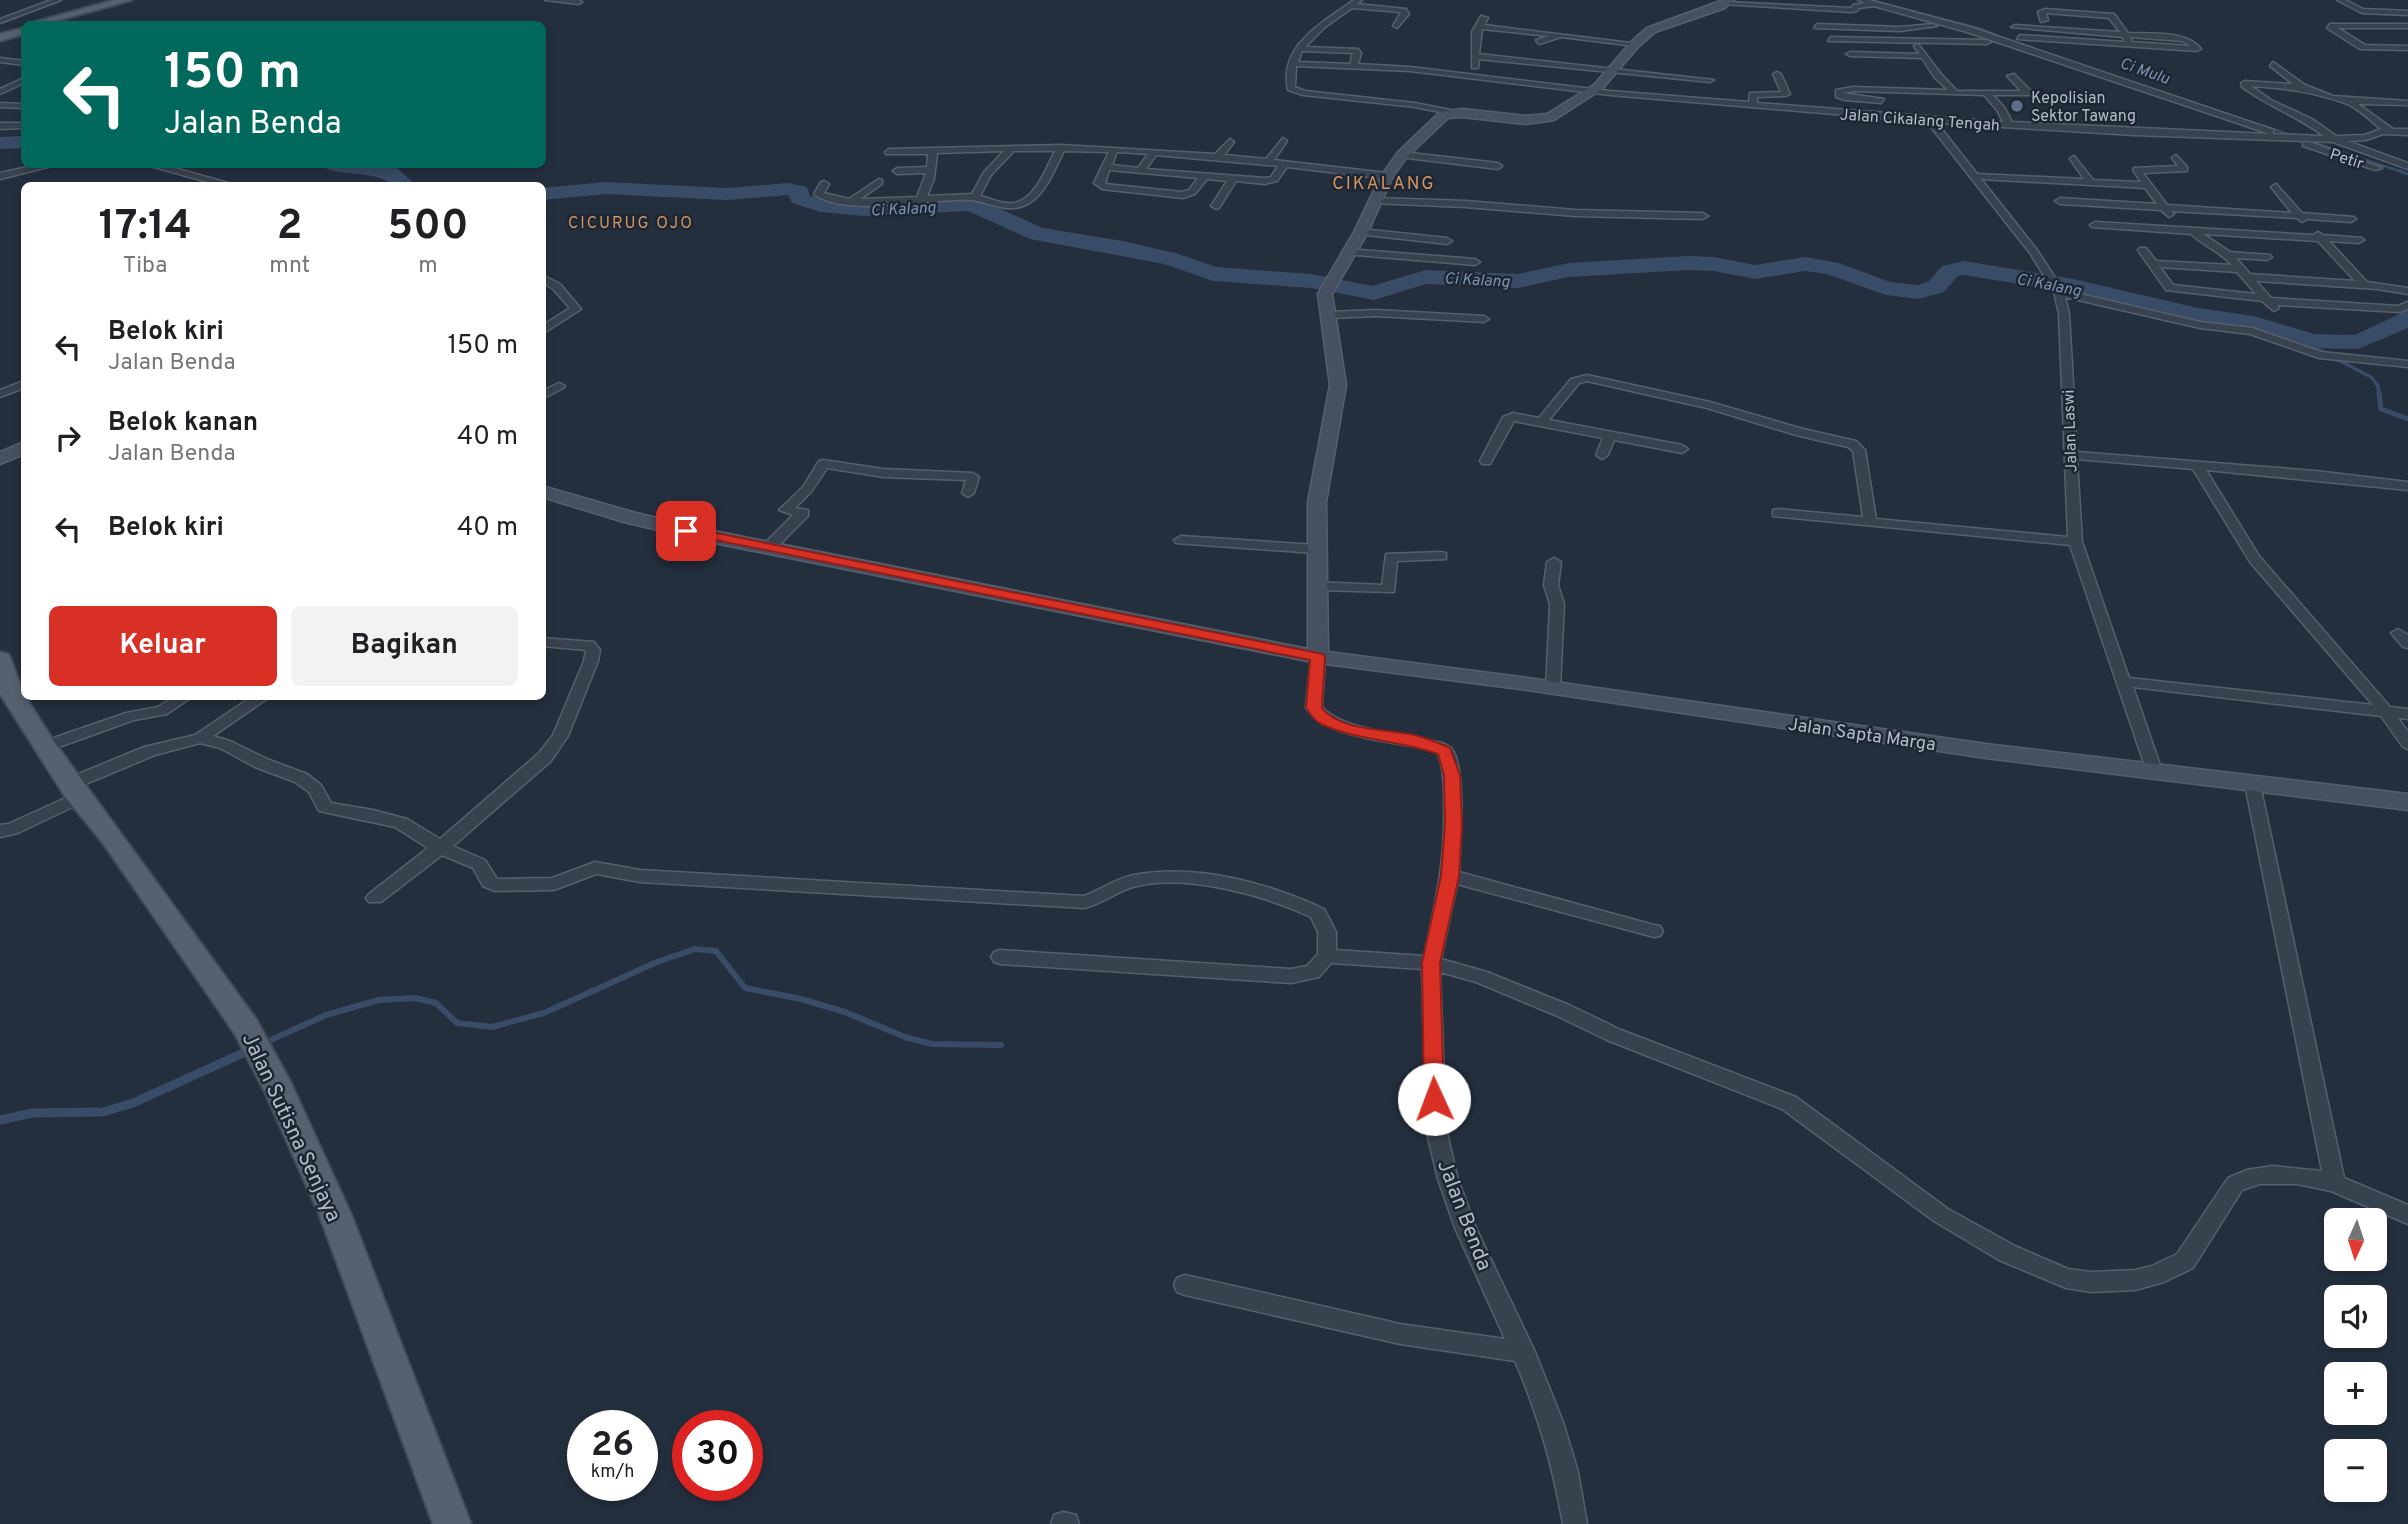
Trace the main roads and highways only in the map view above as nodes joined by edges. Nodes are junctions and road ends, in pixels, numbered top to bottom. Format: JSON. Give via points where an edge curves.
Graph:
{"nodes":[{"id":1,"x":127,"y":0,"type":"edge"},
{"id":2,"x":142,"y":0,"type":"edge"},
{"id":3,"x":84,"y":13,"type":"junction"},
{"id":4,"x":48,"y":21,"type":"edge"},
{"id":5,"x":59,"y":21,"type":"edge"},
{"id":6,"x":21,"y":30,"type":"edge"},
{"id":7,"x":0,"y":36,"type":"edge"},
{"id":8,"x":0,"y":659,"type":"edge"},
{"id":9,"x":6,"y":693,"type":"edge"},
{"id":10,"x":452,"y":1524,"type":"edge"}],
"edges":[{"from":1,"to":3,"type":"main road"},
{"from":2,"to":3,"type":"main road"},
{"from":3,"to":4,"type":"main road"},
{"from":3,"to":5,"type":"main road"},
{"from":6,"to":7,"type":"main road"},
{"from":8,"to":9,"type":"main road","name":"Jalan Sutisna Senjaya"},
{"from":9,"to":10,"type":"main road","name":"Jalan Sutisna Senjaya","via":[[246,1027],[335,1214]]}]}
